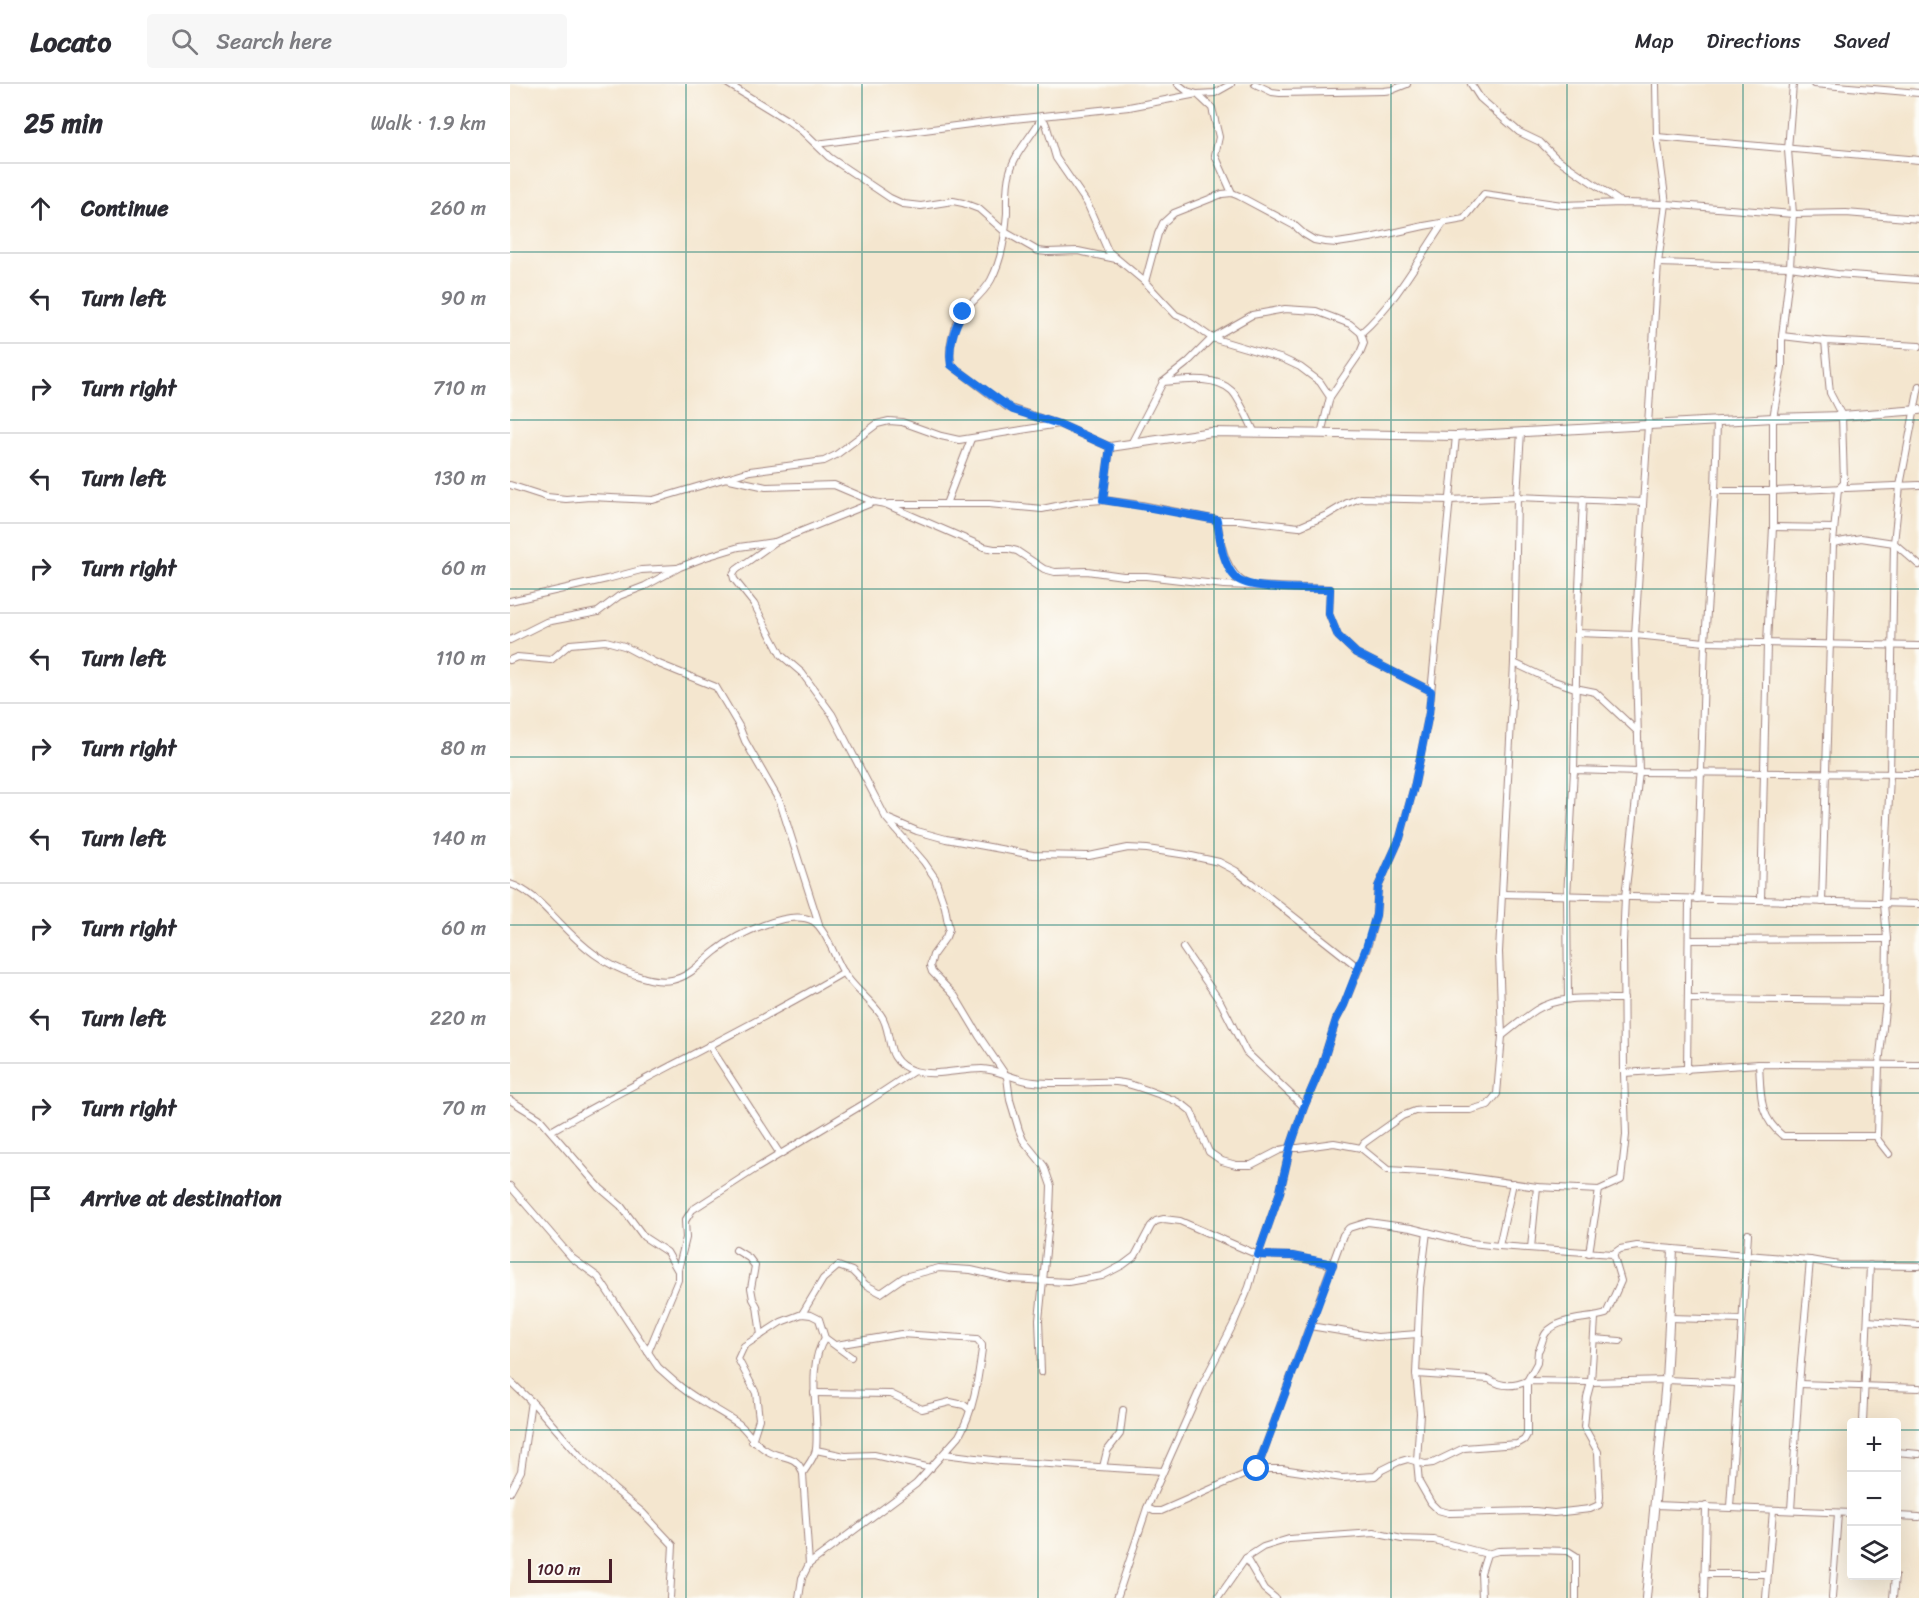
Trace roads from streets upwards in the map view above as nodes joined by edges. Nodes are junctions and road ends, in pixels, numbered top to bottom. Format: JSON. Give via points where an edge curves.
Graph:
{"nodes":[{"id":1,"x":728,"y":84,"type":"edge"},
{"id":2,"x":1178,"y":84,"type":"edge"},
{"id":3,"x":1231,"y":84,"type":"edge"},
{"id":4,"x":1255,"y":84,"type":"edge"},
{"id":5,"x":1407,"y":84,"type":"edge"},
{"id":6,"x":1471,"y":84,"type":"edge"},
{"id":7,"x":1656,"y":84,"type":"edge"},
{"id":8,"x":1792,"y":84,"type":"edge"},
{"id":9,"x":1814,"y":84,"type":"edge"},
{"id":10,"x":1919,"y":93,"type":"edge"},
{"id":11,"x":1197,"y":94,"type":"junction"},
{"id":12,"x":1041,"y":118,"type":"junction"},
{"id":13,"x":1657,"y":137,"type":"junction"},
{"id":14,"x":816,"y":144,"type":"junction"},
{"id":15,"x":1788,"y":150,"type":"junction"},
{"id":16,"x":1919,"y":160,"type":"edge"},
{"id":17,"x":1232,"y":193,"type":"junction"},
{"id":18,"x":1622,"y":203,"type":"junction"},
{"id":19,"x":1666,"y":204,"type":"junction"},
{"id":20,"x":1793,"y":214,"type":"junction"},
{"id":21,"x":1919,"y":219,"type":"edge"},
{"id":22,"x":1444,"y":222,"type":"junction"},
{"id":23,"x":1005,"y":232,"type":"junction"},
{"id":24,"x":1116,"y":259,"type":"junction"},
{"id":25,"x":1658,"y":263,"type":"junction"},
{"id":26,"x":1790,"y":267,"type":"junction"},
{"id":27,"x":1919,"y":280,"type":"edge"},
{"id":28,"x":1145,"y":282,"type":"junction"},
{"id":29,"x":1361,"y":333,"type":"junction"},
{"id":30,"x":1782,"y":336,"type":"junction"},
{"id":31,"x":1212,"y":338,"type":"junction"},
{"id":32,"x":1825,"y":341,"type":"junction"},
{"id":33,"x":1919,"y":346,"type":"edge"},
{"id":34,"x":1163,"y":382,"type":"junction"},
{"id":35,"x":1919,"y":386,"type":"edge"},
{"id":36,"x":1330,"y":397,"type":"junction"},
{"id":37,"x":1917,"y":410,"type":"edge"},
{"id":38,"x":1842,"y":416,"type":"junction"},
{"id":39,"x":1773,"y":418,"type":"junction"},
{"id":40,"x":1718,"y":421,"type":"junction"},
{"id":41,"x":1059,"y":424,"type":"junction"},
{"id":42,"x":1648,"y":425,"type":"junction"},
{"id":43,"x":1521,"y":432,"type":"junction"},
{"id":44,"x":1255,"y":433,"type":"junction"},
{"id":45,"x":1321,"y":434,"type":"junction"},
{"id":46,"x":1456,"y":436,"type":"junction"},
{"id":47,"x":970,"y":439,"type":"junction"},
{"id":48,"x":1131,"y":444,"type":"junction"},
{"id":49,"x":1110,"y":447,"type":"junction"},
{"id":50,"x":725,"y":478,"type":"junction"},
{"id":51,"x":510,"y":485,"type":"edge"},
{"id":52,"x":1919,"y":485,"type":"edge"},
{"id":53,"x":1900,"y":486,"type":"junction"},
{"id":54,"x":1838,"y":489,"type":"junction"},
{"id":55,"x":1715,"y":491,"type":"junction"},
{"id":56,"x":1773,"y":491,"type":"junction"},
{"id":57,"x":1517,"y":497,"type":"junction"},
{"id":58,"x":1582,"y":499,"type":"junction"},
{"id":59,"x":1103,"y":500,"type":"junction"},
{"id":60,"x":1450,"y":500,"type":"junction"},
{"id":61,"x":874,"y":502,"type":"junction"},
{"id":62,"x":1643,"y":502,"type":"junction"},
{"id":63,"x":885,"y":504,"type":"junction"},
{"id":64,"x":946,"y":504,"type":"junction"},
{"id":65,"x":1217,"y":520,"type":"junction"},
{"id":66,"x":1773,"y":527,"type":"junction"},
{"id":67,"x":1834,"y":528,"type":"junction"},
{"id":68,"x":775,"y":542,"type":"junction"},
{"id":69,"x":1833,"y":543,"type":"junction"},
{"id":70,"x":1894,"y":543,"type":"junction"},
{"id":71,"x":1919,"y":565,"type":"edge"},
{"id":72,"x":681,"y":567,"type":"junction"},
{"id":73,"x":1275,"y":587,"type":"junction"},
{"id":74,"x":510,"y":600,"type":"edge"},
{"id":75,"x":1577,"y":633,"type":"junction"},
{"id":76,"x":1635,"y":635,"type":"junction"},
{"id":77,"x":510,"y":640,"type":"edge"},
{"id":78,"x":1705,"y":642,"type":"junction"},
{"id":79,"x":1767,"y":643,"type":"junction"},
{"id":80,"x":1830,"y":645,"type":"junction"},
{"id":81,"x":1893,"y":645,"type":"junction"},
{"id":82,"x":1919,"y":646,"type":"edge"},
{"id":83,"x":510,"y":660,"type":"edge"},
{"id":84,"x":1514,"y":663,"type":"junction"},
{"id":85,"x":1575,"y":688,"type":"junction"},
{"id":86,"x":1431,"y":691,"type":"junction"},
{"id":87,"x":1638,"y":732,"type":"junction"},
{"id":88,"x":1574,"y":770,"type":"junction"},
{"id":89,"x":1639,"y":772,"type":"junction"},
{"id":90,"x":1701,"y":773,"type":"junction"},
{"id":91,"x":1764,"y":773,"type":"junction"},
{"id":92,"x":1827,"y":774,"type":"junction"},
{"id":93,"x":1919,"y":774,"type":"edge"},
{"id":94,"x":1890,"y":775,"type":"junction"},
{"id":95,"x":885,"y":818,"type":"junction"},
{"id":96,"x":510,"y":884,"type":"edge"},
{"id":97,"x":1503,"y":894,"type":"junction"},
{"id":98,"x":1567,"y":896,"type":"junction"},
{"id":99,"x":1625,"y":897,"type":"junction"},
{"id":100,"x":1689,"y":899,"type":"junction"},
{"id":101,"x":1697,"y":899,"type":"junction"},
{"id":102,"x":1761,"y":900,"type":"junction"},
{"id":103,"x":1822,"y":902,"type":"junction"},
{"id":104,"x":1884,"y":904,"type":"junction"},
{"id":105,"x":1919,"y":904,"type":"edge"},
{"id":106,"x":821,"y":931,"type":"junction"},
{"id":107,"x":1887,"y":939,"type":"junction"},
{"id":108,"x":1689,"y":940,"type":"junction"},
{"id":109,"x":1183,"y":948,"type":"dead end"},
{"id":110,"x":1359,"y":968,"type":"junction"},
{"id":111,"x":844,"y":972,"type":"junction"},
{"id":112,"x":1568,"y":999,"type":"junction"},
{"id":113,"x":1623,"y":999,"type":"junction"},
{"id":114,"x":1688,"y":999,"type":"junction"},
{"id":115,"x":1886,"y":1001,"type":"junction"},
{"id":116,"x":1502,"y":1036,"type":"junction"},
{"id":117,"x":709,"y":1046,"type":"junction"},
{"id":118,"x":1759,"y":1064,"type":"junction"},
{"id":119,"x":1879,"y":1064,"type":"junction"},
{"id":120,"x":1919,"y":1065,"type":"edge"},
{"id":121,"x":1687,"y":1070,"type":"junction"},
{"id":122,"x":914,"y":1071,"type":"junction"},
{"id":123,"x":1624,"y":1073,"type":"junction"},
{"id":124,"x":1007,"y":1077,"type":"junction"},
{"id":125,"x":510,"y":1100,"type":"edge"},
{"id":126,"x":1304,"y":1107,"type":"junction"},
{"id":127,"x":551,"y":1131,"type":"junction"},
{"id":128,"x":1877,"y":1136,"type":"junction"},
{"id":129,"x":1290,"y":1148,"type":"junction"},
{"id":130,"x":1361,"y":1148,"type":"junction"},
{"id":131,"x":780,"y":1154,"type":"junction"},
{"id":132,"x":1889,"y":1154,"type":"dead end"},
{"id":133,"x":1513,"y":1183,"type":"junction"},
{"id":134,"x":510,"y":1186,"type":"edge"},
{"id":135,"x":1537,"y":1187,"type":"junction"},
{"id":136,"x":1599,"y":1190,"type":"junction"},
{"id":137,"x":1427,"y":1232,"type":"junction"},
{"id":138,"x":1748,"y":1234,"type":"dead end"},
{"id":139,"x":1499,"y":1246,"type":"junction"},
{"id":140,"x":1531,"y":1248,"type":"junction"},
{"id":141,"x":736,"y":1250,"type":"dead end"},
{"id":142,"x":1673,"y":1250,"type":"junction"},
{"id":143,"x":1589,"y":1254,"type":"junction"},
{"id":144,"x":1613,"y":1254,"type":"junction"},
{"id":145,"x":1258,"y":1255,"type":"junction"},
{"id":146,"x":1747,"y":1256,"type":"junction"},
{"id":147,"x":1810,"y":1260,"type":"junction"},
{"id":148,"x":1333,"y":1264,"type":"junction"},
{"id":149,"x":1870,"y":1265,"type":"junction"},
{"id":150,"x":1919,"y":1266,"type":"edge"},
{"id":151,"x":678,"y":1271,"type":"junction"},
{"id":152,"x":1043,"y":1280,"type":"junction"},
{"id":153,"x":802,"y":1314,"type":"junction"},
{"id":154,"x":1595,"y":1318,"type":"junction"},
{"id":155,"x":1670,"y":1318,"type":"junction"},
{"id":156,"x":1742,"y":1320,"type":"junction"},
{"id":157,"x":1868,"y":1321,"type":"junction"},
{"id":158,"x":1919,"y":1325,"type":"edge"},
{"id":159,"x":1310,"y":1326,"type":"junction"},
{"id":160,"x":1418,"y":1334,"type":"junction"},
{"id":161,"x":760,"y":1335,"type":"junction"},
{"id":162,"x":825,"y":1338,"type":"junction"},
{"id":163,"x":1594,"y":1339,"type":"junction"},
{"id":164,"x":1620,"y":1341,"type":"dead end"},
{"id":165,"x":836,"y":1345,"type":"junction"},
{"id":166,"x":648,"y":1352,"type":"junction"},
{"id":167,"x":851,"y":1357,"type":"dead end"},
{"id":168,"x":1041,"y":1371,"type":"dead end"},
{"id":169,"x":1416,"y":1374,"type":"junction"},
{"id":170,"x":1666,"y":1380,"type":"junction"},
{"id":171,"x":510,"y":1381,"type":"edge"},
{"id":172,"x":1527,"y":1381,"type":"junction"},
{"id":173,"x":1591,"y":1382,"type":"junction"},
{"id":174,"x":1738,"y":1383,"type":"junction"},
{"id":175,"x":1799,"y":1384,"type":"junction"},
{"id":176,"x":1864,"y":1385,"type":"junction"},
{"id":177,"x":1919,"y":1388,"type":"edge"},
{"id":178,"x":814,"y":1394,"type":"junction"},
{"id":179,"x":531,"y":1401,"type":"junction"},
{"id":180,"x":970,"y":1410,"type":"junction"},
{"id":181,"x":1123,"y":1410,"type":"dead end"},
{"id":182,"x":1863,"y":1418,"type":"edge"},
{"id":183,"x":752,"y":1441,"type":"junction"},
{"id":184,"x":816,"y":1450,"type":"junction"},
{"id":185,"x":1901,"y":1452,"type":"edge"},
{"id":186,"x":944,"y":1454,"type":"junction"},
{"id":187,"x":1919,"y":1454,"type":"edge"},
{"id":188,"x":1417,"y":1461,"type":"junction"},
{"id":189,"x":1103,"y":1467,"type":"junction"},
{"id":190,"x":931,"y":1468,"type":"junction"},
{"id":191,"x":1257,"y":1469,"type":"junction"},
{"id":192,"x":1163,"y":1471,"type":"junction"},
{"id":193,"x":803,"y":1473,"type":"junction"},
{"id":194,"x":510,"y":1492,"type":"edge"},
{"id":195,"x":1655,"y":1505,"type":"junction"},
{"id":196,"x":1706,"y":1506,"type":"junction"},
{"id":197,"x":1730,"y":1507,"type":"junction"},
{"id":198,"x":1147,"y":1508,"type":"junction"},
{"id":199,"x":1773,"y":1510,"type":"junction"},
{"id":200,"x":1791,"y":1510,"type":"junction"},
{"id":201,"x":1838,"y":1513,"type":"junction"},
{"id":202,"x":1847,"y":1513,"type":"edge"},
{"id":203,"x":1901,"y":1516,"type":"edge"},
{"id":204,"x":1919,"y":1517,"type":"edge"},
{"id":205,"x":1487,"y":1554,"type":"junction"},
{"id":206,"x":1246,"y":1558,"type":"junction"},
{"id":207,"x":809,"y":1564,"type":"junction"},
{"id":208,"x":1704,"y":1574,"type":"junction"},
{"id":209,"x":1767,"y":1574,"type":"junction"},
{"id":210,"x":1895,"y":1580,"type":"edge"},
{"id":211,"x":670,"y":1598,"type":"edge"},
{"id":212,"x":799,"y":1598,"type":"edge"},
{"id":213,"x":1117,"y":1598,"type":"edge"},
{"id":214,"x":1218,"y":1598,"type":"edge"},
{"id":215,"x":1275,"y":1598,"type":"edge"},
{"id":216,"x":1482,"y":1598,"type":"edge"},
{"id":217,"x":1576,"y":1598,"type":"edge"},
{"id":218,"x":1646,"y":1598,"type":"edge"},
{"id":219,"x":1704,"y":1598,"type":"edge"},
{"id":220,"x":1766,"y":1598,"type":"edge"},
{"id":221,"x":1832,"y":1598,"type":"edge"},
{"id":222,"x":1893,"y":1598,"type":"edge"}],
"edges":[{"from":1,"to":14,"type":"street","via":[[788,120]]},
{"from":2,"to":11,"type":"street"},
{"from":3,"to":11,"type":"street","via":[[1215,93]]},
{"from":4,"to":5,"type":"street","via":[[1280,93],[1384,91]]},
{"from":6,"to":18,"type":"street","via":[[1480,98],[1519,132],[1540,142],[1556,158]]},
{"from":7,"to":13,"type":"street"},
{"from":8,"to":15,"type":"street"},
{"from":9,"to":10,"type":"street"},
{"from":11,"to":12,"type":"street"},
{"from":11,"to":17,"type":"street","via":[[1212,108],[1219,137],[1215,155]]},
{"from":12,"to":14,"type":"street"},
{"from":12,"to":23,"type":"street","via":[[1010,170]]},
{"from":12,"to":24,"type":"street","via":[[1056,158],[1088,202],[1108,251]]},
{"from":13,"to":15,"type":"street"},
{"from":13,"to":19,"type":"street"},
{"from":14,"to":23,"type":"street","via":[[829,158],[890,198],[921,206],[963,202],[979,209]]},
{"from":15,"to":16,"type":"street"},
{"from":15,"to":20,"type":"street"},
{"from":17,"to":22,"type":"street","via":[[1314,240],[1325,242],[1370,238]]},
{"from":17,"to":28,"type":"street","via":[[1196,203],[1163,223]]},
{"from":18,"to":19,"type":"street"},
{"from":18,"to":22,"type":"street","via":[[1562,206],[1484,194],[1464,219]]},
{"from":19,"to":20,"type":"street"},
{"from":19,"to":25,"type":"street"},
{"from":20,"to":21,"type":"street","via":[[1846,213]]},
{"from":20,"to":26,"type":"street"},
{"from":22,"to":29,"type":"street","via":[[1396,295]]},
{"from":23,"to":24,"type":"street","via":[[1038,251],[1077,251]]},
{"from":23,"to":41,"type":"street","via":[[1004,247],[990,281],[956,322],[951,365],[1007,406]]},
{"from":24,"to":28,"type":"street"},
{"from":25,"to":26,"type":"street"},
{"from":25,"to":42,"type":"street"},
{"from":26,"to":27,"type":"street"},
{"from":26,"to":30,"type":"street"},
{"from":28,"to":31,"type":"street","via":[[1176,315]]},
{"from":29,"to":31,"type":"street","via":[[1350,324],[1316,311],[1285,309],[1252,315]]},
{"from":29,"to":36,"type":"street","via":[[1364,343],[1360,353]]},
{"from":30,"to":32,"type":"street"},
{"from":30,"to":39,"type":"street","via":[[1782,367]]},
{"from":31,"to":34,"type":"street"},
{"from":31,"to":36,"type":"street","via":[[1283,358],[1320,382]]},
{"from":32,"to":33,"type":"street"},
{"from":32,"to":38,"type":"street","via":[[1830,393]]},
{"from":34,"to":44,"type":"street","via":[[1201,380],[1233,391]]},
{"from":34,"to":48,"type":"street"},
{"from":35,"to":37,"type":"street"},
{"from":36,"to":45,"type":"street"},
{"from":37,"to":38,"type":"street"},
{"from":37,"to":53,"type":"street"},
{"from":38,"to":39,"type":"street"},
{"from":38,"to":54,"type":"street","via":[[1844,483]]},
{"from":39,"to":40,"type":"street"},
{"from":39,"to":56,"type":"street"},
{"from":40,"to":42,"type":"street"},
{"from":40,"to":55,"type":"street"},
{"from":41,"to":47,"type":"street"},
{"from":41,"to":49,"type":"street"},
{"from":42,"to":43,"type":"street"},
{"from":42,"to":62,"type":"street"},
{"from":43,"to":46,"type":"street"},
{"from":43,"to":57,"type":"street"},
{"from":44,"to":45,"type":"street"},
{"from":44,"to":48,"type":"street","via":[[1212,432]]},
{"from":45,"to":46,"type":"street"},
{"from":46,"to":60,"type":"street"},
{"from":47,"to":50,"type":"street","via":[[949,438],[889,421],[877,424],[824,461]]},
{"from":47,"to":64,"type":"street"},
{"from":48,"to":49,"type":"street"},
{"from":49,"to":59,"type":"street"},
{"from":50,"to":51,"type":"street","via":[[654,501],[547,497]]},
{"from":50,"to":61,"type":"street","via":[[766,487],[834,485]]},
{"from":52,"to":53,"type":"street"},
{"from":53,"to":54,"type":"street"},
{"from":53,"to":70,"type":"street"},
{"from":54,"to":56,"type":"street"},
{"from":54,"to":67,"type":"street"},
{"from":55,"to":56,"type":"street"},
{"from":55,"to":78,"type":"street"},
{"from":56,"to":66,"type":"street"},
{"from":57,"to":58,"type":"street"},
{"from":57,"to":60,"type":"street"},
{"from":57,"to":84,"type":"street"},
{"from":58,"to":62,"type":"street"},
{"from":58,"to":75,"type":"street"},
{"from":59,"to":64,"type":"street","via":[[1042,509]]},
{"from":59,"to":65,"type":"street"},
{"from":60,"to":65,"type":"street","via":[[1360,498],[1299,527]]},
{"from":60,"to":86,"type":"street"},
{"from":61,"to":63,"type":"street"},
{"from":61,"to":68,"type":"street"},
{"from":62,"to":76,"type":"street"},
{"from":63,"to":64,"type":"street"},
{"from":63,"to":73,"type":"street","via":[[984,547],[1017,551],[1055,572],[1087,571]]},
{"from":65,"to":73,"type":"street","via":[[1222,550],[1237,579],[1250,586]]},
{"from":66,"to":67,"type":"street"},
{"from":66,"to":79,"type":"street"},
{"from":67,"to":69,"type":"street"},
{"from":68,"to":72,"type":"street","via":[[739,547]]},
{"from":68,"to":95,"type":"street","via":[[735,570],[734,579],[754,604],[781,655],[802,673],[832,714]]},
{"from":69,"to":70,"type":"street","via":[[1861,538]]},
{"from":69,"to":80,"type":"street"},
{"from":70,"to":71,"type":"street"},
{"from":70,"to":81,"type":"street"},
{"from":72,"to":74,"type":"street","via":[[641,570]]},
{"from":72,"to":77,"type":"street","via":[[619,596],[598,612],[546,622]]},
{"from":73,"to":86,"type":"street","via":[[1330,589],[1329,614],[1338,636],[1356,653]]},
{"from":75,"to":76,"type":"street"},
{"from":75,"to":85,"type":"street"},
{"from":76,"to":78,"type":"street"},
{"from":76,"to":87,"type":"street"},
{"from":78,"to":79,"type":"street"},
{"from":78,"to":90,"type":"street"},
{"from":79,"to":80,"type":"street"},
{"from":79,"to":91,"type":"street"},
{"from":80,"to":81,"type":"street"},
{"from":80,"to":92,"type":"street"},
{"from":81,"to":82,"type":"street"},
{"from":81,"to":94,"type":"street"},
{"from":83,"to":106,"type":"street","via":[[551,660],[570,644],[606,641],[716,687],[780,802]]},
{"from":84,"to":85,"type":"street"},
{"from":84,"to":97,"type":"street"},
{"from":85,"to":87,"type":"street","via":[[1604,698]]},
{"from":85,"to":88,"type":"street"},
{"from":86,"to":110,"type":"street","via":[[1415,783],[1400,838],[1378,887],[1376,915]]},
{"from":87,"to":89,"type":"street"},
{"from":88,"to":89,"type":"street"},
{"from":88,"to":98,"type":"street"},
{"from":89,"to":90,"type":"street"},
{"from":89,"to":99,"type":"street"},
{"from":90,"to":91,"type":"street"},
{"from":90,"to":101,"type":"street"},
{"from":91,"to":92,"type":"street"},
{"from":91,"to":102,"type":"street"},
{"from":92,"to":94,"type":"street"},
{"from":92,"to":103,"type":"street"},
{"from":93,"to":94,"type":"street"},
{"from":94,"to":104,"type":"street"},
{"from":95,"to":110,"type":"street","via":[[936,836],[1033,855],[1089,856],[1128,848],[1219,862],[1236,871]]},
{"from":95,"to":124,"type":"street","via":[[924,862],[945,907],[949,929],[933,955],[932,972],[955,996]]},
{"from":96,"to":106,"type":"street","via":[[523,888],[602,961],[656,980],[682,977],[725,944],[764,924],[803,917],[815,922]]},
{"from":97,"to":98,"type":"street"},
{"from":97,"to":116,"type":"street","via":[[1499,952]]},
{"from":98,"to":99,"type":"street"},
{"from":98,"to":112,"type":"street"},
{"from":99,"to":100,"type":"street"},
{"from":99,"to":113,"type":"street"},
{"from":100,"to":101,"type":"street"},
{"from":100,"to":108,"type":"street"},
{"from":101,"to":102,"type":"street"},
{"from":102,"to":103,"type":"street"},
{"from":103,"to":104,"type":"street"},
{"from":104,"to":105,"type":"street"},
{"from":104,"to":107,"type":"street"},
{"from":106,"to":111,"type":"street"},
{"from":107,"to":108,"type":"street"},
{"from":107,"to":115,"type":"street"},
{"from":108,"to":114,"type":"street"},
{"from":109,"to":126,"type":"street","via":[[1221,1003],[1246,1052]]},
{"from":110,"to":126,"type":"street"},
{"from":111,"to":117,"type":"street"},
{"from":111,"to":122,"type":"street","via":[[881,1015],[893,1055]]},
{"from":112,"to":113,"type":"street"},
{"from":112,"to":116,"type":"street","via":[[1536,1010]]},
{"from":113,"to":123,"type":"street"},
{"from":114,"to":115,"type":"street"},
{"from":114,"to":121,"type":"street"},
{"from":115,"to":119,"type":"street"},
{"from":116,"to":130,"type":"street","via":[[1497,1094],[1488,1105],[1470,1110],[1414,1111]]},
{"from":117,"to":127,"type":"street"},
{"from":117,"to":131,"type":"street"},
{"from":118,"to":119,"type":"street"},
{"from":118,"to":121,"type":"street"},
{"from":118,"to":128,"type":"street","via":[[1763,1111],[1783,1136]]},
{"from":119,"to":120,"type":"street"},
{"from":119,"to":128,"type":"street"},
{"from":121,"to":123,"type":"street"},
{"from":122,"to":124,"type":"street","via":[[982,1069]]},
{"from":122,"to":131,"type":"street"},
{"from":123,"to":136,"type":"street","via":[[1626,1135],[1621,1180]]},
{"from":124,"to":129,"type":"street","via":[[1044,1083],[1118,1082],[1173,1099],[1191,1111],[1209,1152],[1236,1165],[1251,1165]]},
{"from":124,"to":152,"type":"street","via":[[1019,1130],[1044,1166],[1051,1186]]},
{"from":125,"to":127,"type":"street","via":[[539,1118]]},
{"from":126,"to":129,"type":"street"},
{"from":127,"to":151,"type":"street","via":[[571,1157],[621,1206],[644,1237],[667,1252]]},
{"from":128,"to":132,"type":"street"},
{"from":129,"to":130,"type":"street","via":[[1334,1143]]},
{"from":129,"to":145,"type":"street","via":[[1280,1192]]},
{"from":130,"to":133,"type":"street","via":[[1389,1170]]},
{"from":131,"to":151,"type":"street","via":[[692,1210],[685,1221],[686,1238]]},
{"from":133,"to":135,"type":"street"},
{"from":133,"to":139,"type":"street"},
{"from":134,"to":166,"type":"street","via":[[572,1258],[598,1277]]},
{"from":135,"to":136,"type":"street"},
{"from":135,"to":140,"type":"street"},
{"from":136,"to":143,"type":"street"},
{"from":137,"to":139,"type":"street"},
{"from":137,"to":148,"type":"street","via":[[1368,1222],[1357,1224],[1343,1235]]},
{"from":137,"to":160,"type":"street"},
{"from":138,"to":146,"type":"street"},
{"from":139,"to":140,"type":"street"},
{"from":140,"to":143,"type":"street"},
{"from":141,"to":161,"type":"street","via":[[755,1266],[751,1288]]},
{"from":142,"to":144,"type":"street","via":[[1637,1246]]},
{"from":142,"to":146,"type":"street"},
{"from":142,"to":155,"type":"street"},
{"from":143,"to":144,"type":"street"},
{"from":144,"to":154,"type":"street","via":[[1621,1281],[1606,1314]]},
{"from":145,"to":148,"type":"street","via":[[1292,1256]]},
{"from":145,"to":152,"type":"street","via":[[1180,1221],[1164,1219],[1151,1226],[1134,1256],[1102,1276],[1068,1282]]},
{"from":145,"to":192,"type":"street","via":[[1233,1325]]},
{"from":146,"to":147,"type":"street"},
{"from":146,"to":156,"type":"street"},
{"from":147,"to":149,"type":"street"},
{"from":147,"to":175,"type":"street"},
{"from":148,"to":159,"type":"street"},
{"from":149,"to":150,"type":"street"},
{"from":149,"to":157,"type":"street"},
{"from":151,"to":166,"type":"street","via":[[678,1280]]},
{"from":152,"to":153,"type":"street","via":[[939,1268],[904,1277],[881,1293],[852,1271],[838,1266],[823,1279]]},
{"from":152,"to":168,"type":"street","via":[[1039,1320]]},
{"from":153,"to":161,"type":"street"},
{"from":153,"to":162,"type":"street","via":[[819,1319]]},
{"from":154,"to":163,"type":"street"},
{"from":154,"to":172,"type":"street","via":[[1557,1325],[1545,1334]]},
{"from":155,"to":156,"type":"street"},
{"from":155,"to":170,"type":"street"},
{"from":156,"to":174,"type":"street"},
{"from":157,"to":158,"type":"street"},
{"from":157,"to":176,"type":"street"},
{"from":159,"to":160,"type":"street","via":[[1377,1336]]},
{"from":159,"to":191,"type":"street"},
{"from":160,"to":169,"type":"street"},
{"from":161,"to":183,"type":"street","via":[[744,1346],[738,1359],[756,1393],[759,1419]]},
{"from":162,"to":165,"type":"street"},
{"from":162,"to":178,"type":"street","via":[[819,1350]]},
{"from":163,"to":164,"type":"street"},
{"from":163,"to":173,"type":"street"},
{"from":165,"to":167,"type":"street"},
{"from":165,"to":180,"type":"street","via":[[901,1335],[977,1339],[982,1349]]},
{"from":166,"to":183,"type":"street","via":[[670,1379],[741,1426]]},
{"from":169,"to":172,"type":"street","via":[[1489,1379],[1498,1385],[1517,1386]]},
{"from":169,"to":188,"type":"street","via":[[1420,1413]]},
{"from":170,"to":173,"type":"street"},
{"from":170,"to":174,"type":"street"},
{"from":170,"to":195,"type":"street"},
{"from":171,"to":179,"type":"street"},
{"from":172,"to":173,"type":"street"},
{"from":172,"to":188,"type":"street","via":[[1524,1440],[1464,1448],[1433,1464]]},
{"from":173,"to":188,"type":"street","via":[[1584,1427],[1598,1452],[1600,1497],[1595,1507],[1554,1513],[1443,1512],[1434,1507],[1419,1482]]},
{"from":174,"to":197,"type":"street"},
{"from":175,"to":176,"type":"street"},
{"from":175,"to":200,"type":"street"},
{"from":176,"to":177,"type":"street"},
{"from":176,"to":182,"type":"street"},
{"from":178,"to":180,"type":"street","via":[[891,1394],[922,1409],[950,1402]]},
{"from":178,"to":184,"type":"street"},
{"from":179,"to":194,"type":"street","via":[[521,1472]]},
{"from":179,"to":211,"type":"street","via":[[579,1455],[673,1545]]},
{"from":180,"to":186,"type":"street","via":[[960,1436]]},
{"from":181,"to":189,"type":"street","via":[[1120,1434],[1107,1451]]},
{"from":183,"to":193,"type":"street","via":[[768,1452],[791,1458]]},
{"from":184,"to":190,"type":"street","via":[[845,1456],[874,1455]]},
{"from":184,"to":193,"type":"street"},
{"from":185,"to":187,"type":"street"},
{"from":186,"to":189,"type":"street"},
{"from":186,"to":190,"type":"street"},
{"from":188,"to":191,"type":"street","via":[[1408,1459],[1375,1476],[1353,1478]]},
{"from":189,"to":192,"type":"street"},
{"from":190,"to":207,"type":"street","via":[[916,1484]]},
{"from":191,"to":198,"type":"street","via":[[1161,1510]]},
{"from":192,"to":198,"type":"street"},
{"from":193,"to":207,"type":"street"},
{"from":195,"to":196,"type":"street"},
{"from":195,"to":218,"type":"street"},
{"from":196,"to":197,"type":"street"},
{"from":196,"to":208,"type":"street"},
{"from":197,"to":199,"type":"street"},
{"from":198,"to":213,"type":"street"},
{"from":199,"to":200,"type":"street"},
{"from":199,"to":209,"type":"street"},
{"from":200,"to":201,"type":"street"},
{"from":201,"to":202,"type":"street"},
{"from":201,"to":221,"type":"street"},
{"from":203,"to":204,"type":"street"},
{"from":205,"to":206,"type":"street","via":[[1434,1540],[1374,1533],[1289,1539],[1263,1547]]},
{"from":205,"to":216,"type":"street"},
{"from":205,"to":217,"type":"street","via":[[1568,1551],[1576,1556]]},
{"from":206,"to":214,"type":"street"},
{"from":206,"to":215,"type":"street","via":[[1264,1589]]},
{"from":207,"to":212,"type":"street"},
{"from":208,"to":209,"type":"street"},
{"from":208,"to":219,"type":"street"},
{"from":209,"to":220,"type":"street"},
{"from":210,"to":222,"type":"street"}]}
